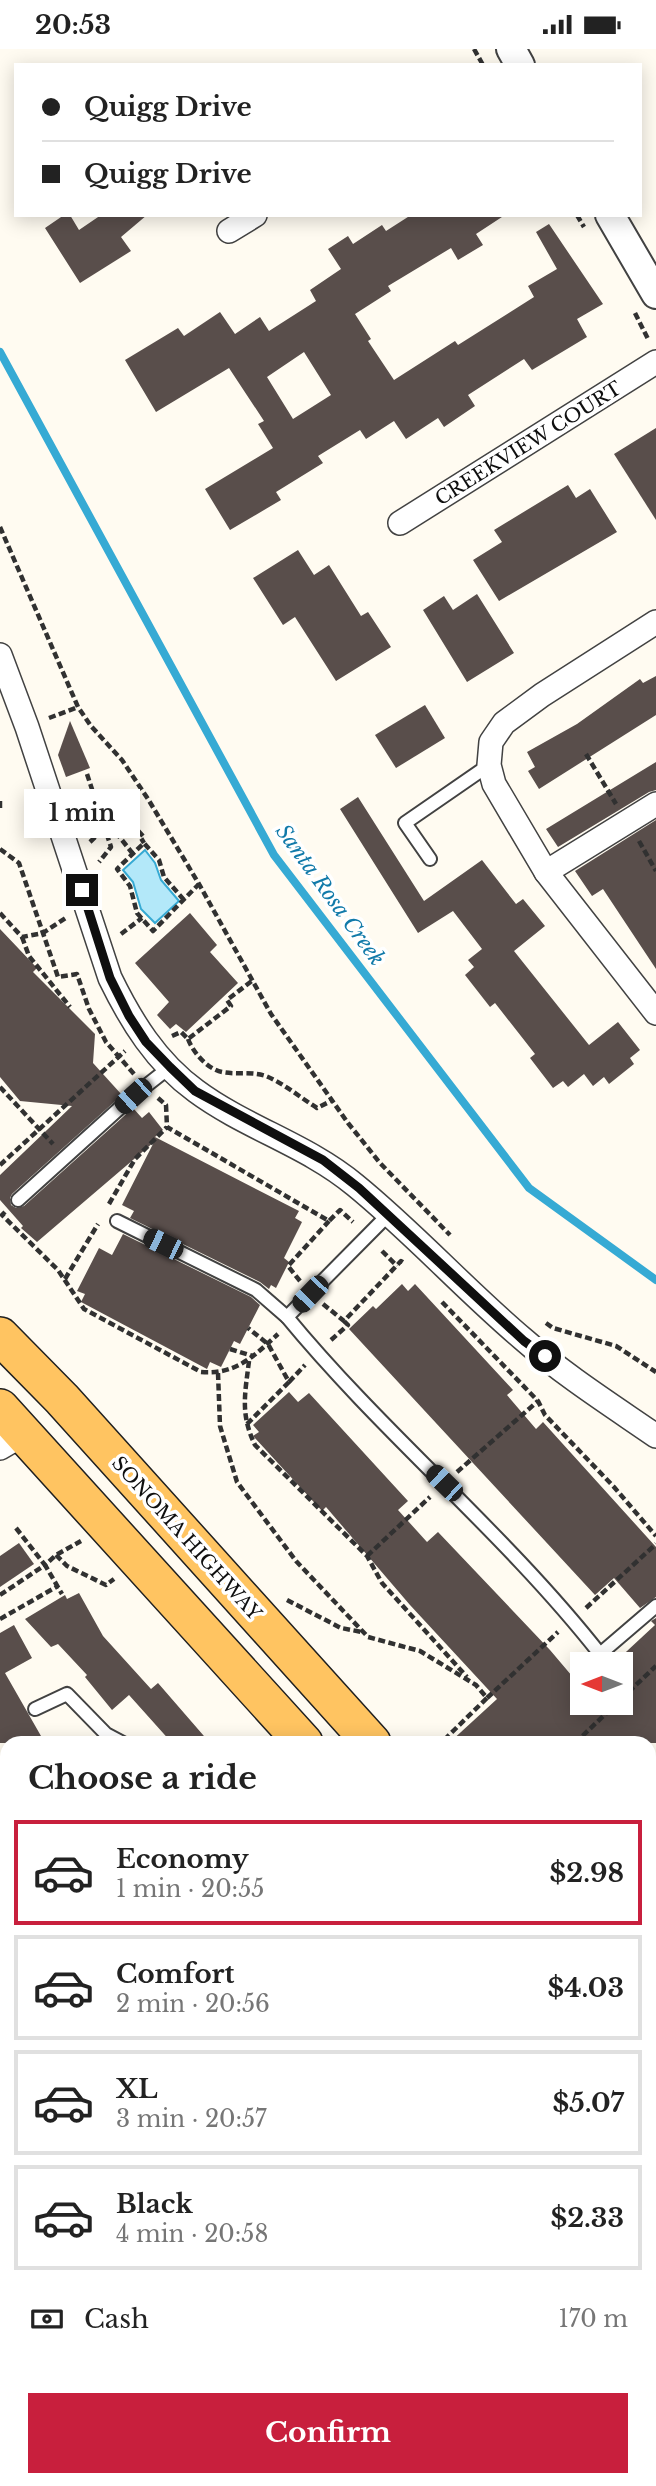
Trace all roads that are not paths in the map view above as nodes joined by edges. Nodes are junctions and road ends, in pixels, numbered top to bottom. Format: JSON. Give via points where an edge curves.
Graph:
{"nodes":[{"id":1,"x":253,"y":217,"type":"edge"},
{"id":2,"x":611,"y":217,"type":"edge"},
{"id":3,"x":229,"y":231,"type":"dead end"},
{"id":4,"x":656,"y":294,"type":"edge"},
{"id":5,"x":656,"y":362,"type":"edge"},
{"id":6,"x":400,"y":523,"type":"dead end"},
{"id":7,"x":656,"y":622,"type":"edge"},
{"id":8,"x":0,"y":655,"type":"edge"},
{"id":9,"x":8,"y":698,"type":"edge"},
{"id":10,"x":489,"y":765,"type":"junction"},
{"id":11,"x":656,"y":804,"type":"edge"},
{"id":12,"x":430,"y":859,"type":"dead end"},
{"id":13,"x":546,"y":872,"type":"junction"},
{"id":14,"x":656,"y":1013,"type":"edge"},
{"id":15,"x":170,"y":1067,"type":"junction"},
{"id":16,"x":18,"y":1200,"type":"road end"},
{"id":17,"x":388,"y":1215,"type":"junction"},
{"id":18,"x":117,"y":1221,"type":"dead end"},
{"id":19,"x":289,"y":1319,"type":"junction"},
{"id":20,"x":0,"y":1336,"type":"edge"},
{"id":21,"x":62,"y":1399,"type":"junction"},
{"id":22,"x":8,"y":1430,"type":"edge"},
{"id":23,"x":656,"y":1436,"type":"edge"},
{"id":24,"x":656,"y":1605,"type":"edge"},
{"id":25,"x":35,"y":1709,"type":"dead end"},
{"id":26,"x":110,"y":1736,"type":"edge"},
{"id":27,"x":297,"y":1736,"type":"edge"},
{"id":28,"x":366,"y":1736,"type":"edge"}],
"edges":[{"from":1,"to":3,"type":"street"},
{"from":2,"to":4,"type":"street"},
{"from":5,"to":6,"type":"street","name":"CREEKVIEW COURT"},
{"from":7,"to":10,"type":"street","via":[[504,723],[491,742]]},
{"from":8,"to":9,"type":"street"},
{"from":9,"to":15,"type":"street","via":[[110,978],[146,1042]]},
{"from":10,"to":12,"type":"lane","via":[[405,823]]},
{"from":10,"to":13,"type":"street","via":[[494,784]]},
{"from":11,"to":13,"type":"street"},
{"from":13,"to":14,"type":"street"},
{"from":15,"to":16,"type":"lane"},
{"from":15,"to":17,"type":"street","via":[[195,1091],[323,1160]]},
{"from":17,"to":19,"type":"lane"},
{"from":17,"to":23,"type":"street","via":[[524,1341]]},
{"from":18,"to":19,"type":"lane","via":[[256,1290]]},
{"from":19,"to":24,"type":"lane","via":[[365,1406],[506,1545],[600,1654]]},
{"from":20,"to":21,"type":"main road","name":"SONOMA HIGHWAY"},
{"from":21,"to":22,"type":"main road"},
{"from":21,"to":28,"type":"main road","name":"SONOMA HIGHWAY"},
{"from":22,"to":27,"type":"main road"},
{"from":25,"to":26,"type":"lane","via":[[67,1694]]}]}
